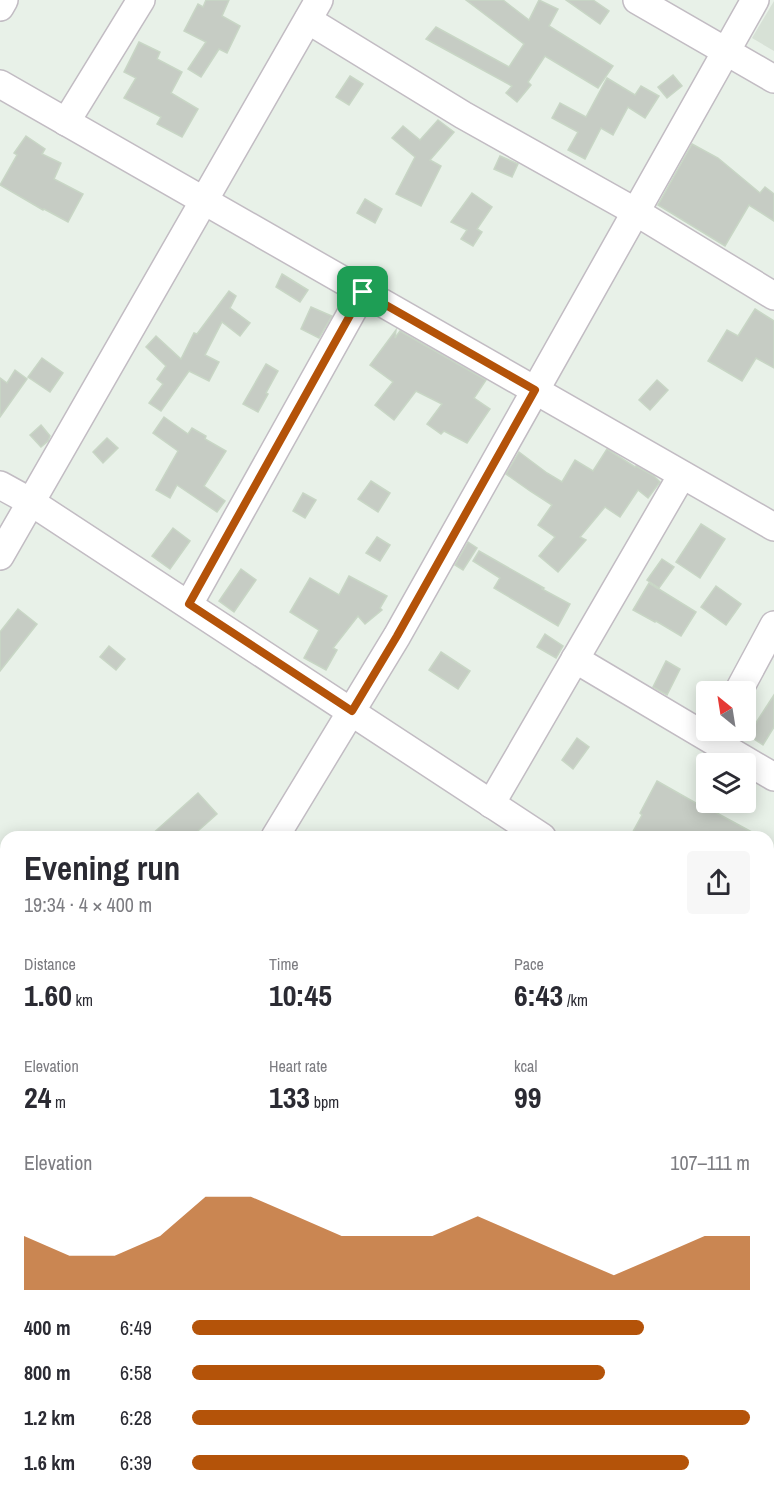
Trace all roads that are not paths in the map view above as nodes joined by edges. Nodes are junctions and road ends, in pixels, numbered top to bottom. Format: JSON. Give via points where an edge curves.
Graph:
{"nodes":[{"id":1,"x":4,"y":0,"type":"edge"},
{"id":2,"x":141,"y":0,"type":"edge"},
{"id":3,"x":637,"y":0,"type":"edge"},
{"id":4,"x":755,"y":0,"type":"edge"},
{"id":5,"x":0,"y":7,"type":"edge"},
{"id":6,"x":314,"y":10,"type":"edge"},
{"id":7,"x":726,"y":52,"type":"junction"},
{"id":8,"x":774,"y":79,"type":"edge"},
{"id":9,"x":0,"y":84,"type":"edge"},
{"id":10,"x":66,"y":122,"type":"junction"},
{"id":11,"x":204,"y":201,"type":"junction"},
{"id":12,"x":636,"y":212,"type":"junction"},
{"id":13,"x":363,"y":292,"type":"junction"},
{"id":14,"x":774,"y":296,"type":"edge"},
{"id":15,"x":535,"y":390,"type":"junction"},
{"id":16,"x":682,"y":475,"type":"junction"},
{"id":17,"x":0,"y":485,"type":"edge"},
{"id":18,"x":31,"y":502,"type":"junction"},
{"id":19,"x":774,"y":527,"type":"edge"},
{"id":20,"x":0,"y":556,"type":"edge"},
{"id":21,"x":189,"y":604,"type":"junction"},
{"id":22,"x":774,"y":625,"type":"edge"},
{"id":23,"x":575,"y":659,"type":"junction"},
{"id":24,"x":744,"y":681,"type":"edge"},
{"id":25,"x":352,"y":711,"type":"junction"},
{"id":26,"x":696,"y":726,"type":"edge"},
{"id":27,"x":722,"y":741,"type":"edge"},
{"id":28,"x":774,"y":777,"type":"edge"},
{"id":29,"x":490,"y":804,"type":"junction"},
{"id":30,"x":279,"y":831,"type":"edge"},
{"id":31,"x":533,"y":831,"type":"edge"}],
"edges":[{"from":1,"to":5,"type":"street"},
{"from":2,"to":10,"type":"street"},
{"from":3,"to":7,"type":"street"},
{"from":4,"to":7,"type":"street"},
{"from":6,"to":11,"type":"street"},
{"from":6,"to":12,"type":"street","via":[[463,115]]},
{"from":7,"to":8,"type":"street"},
{"from":7,"to":12,"type":"street"},
{"from":9,"to":10,"type":"street"},
{"from":10,"to":11,"type":"street"},
{"from":11,"to":13,"type":"street"},
{"from":11,"to":18,"type":"street"},
{"from":12,"to":14,"type":"street"},
{"from":12,"to":15,"type":"street"},
{"from":13,"to":15,"type":"street"},
{"from":13,"to":21,"type":"street"},
{"from":15,"to":16,"type":"street"},
{"from":15,"to":25,"type":"street"},
{"from":16,"to":19,"type":"street"},
{"from":16,"to":23,"type":"street"},
{"from":17,"to":18,"type":"street"},
{"from":18,"to":20,"type":"street"},
{"from":18,"to":21,"type":"street"},
{"from":21,"to":25,"type":"street"},
{"from":22,"to":24,"type":"street"},
{"from":23,"to":26,"type":"street"},
{"from":23,"to":29,"type":"street"},
{"from":25,"to":29,"type":"street"},
{"from":25,"to":30,"type":"street"},
{"from":27,"to":28,"type":"street"},
{"from":29,"to":31,"type":"street"}]}
